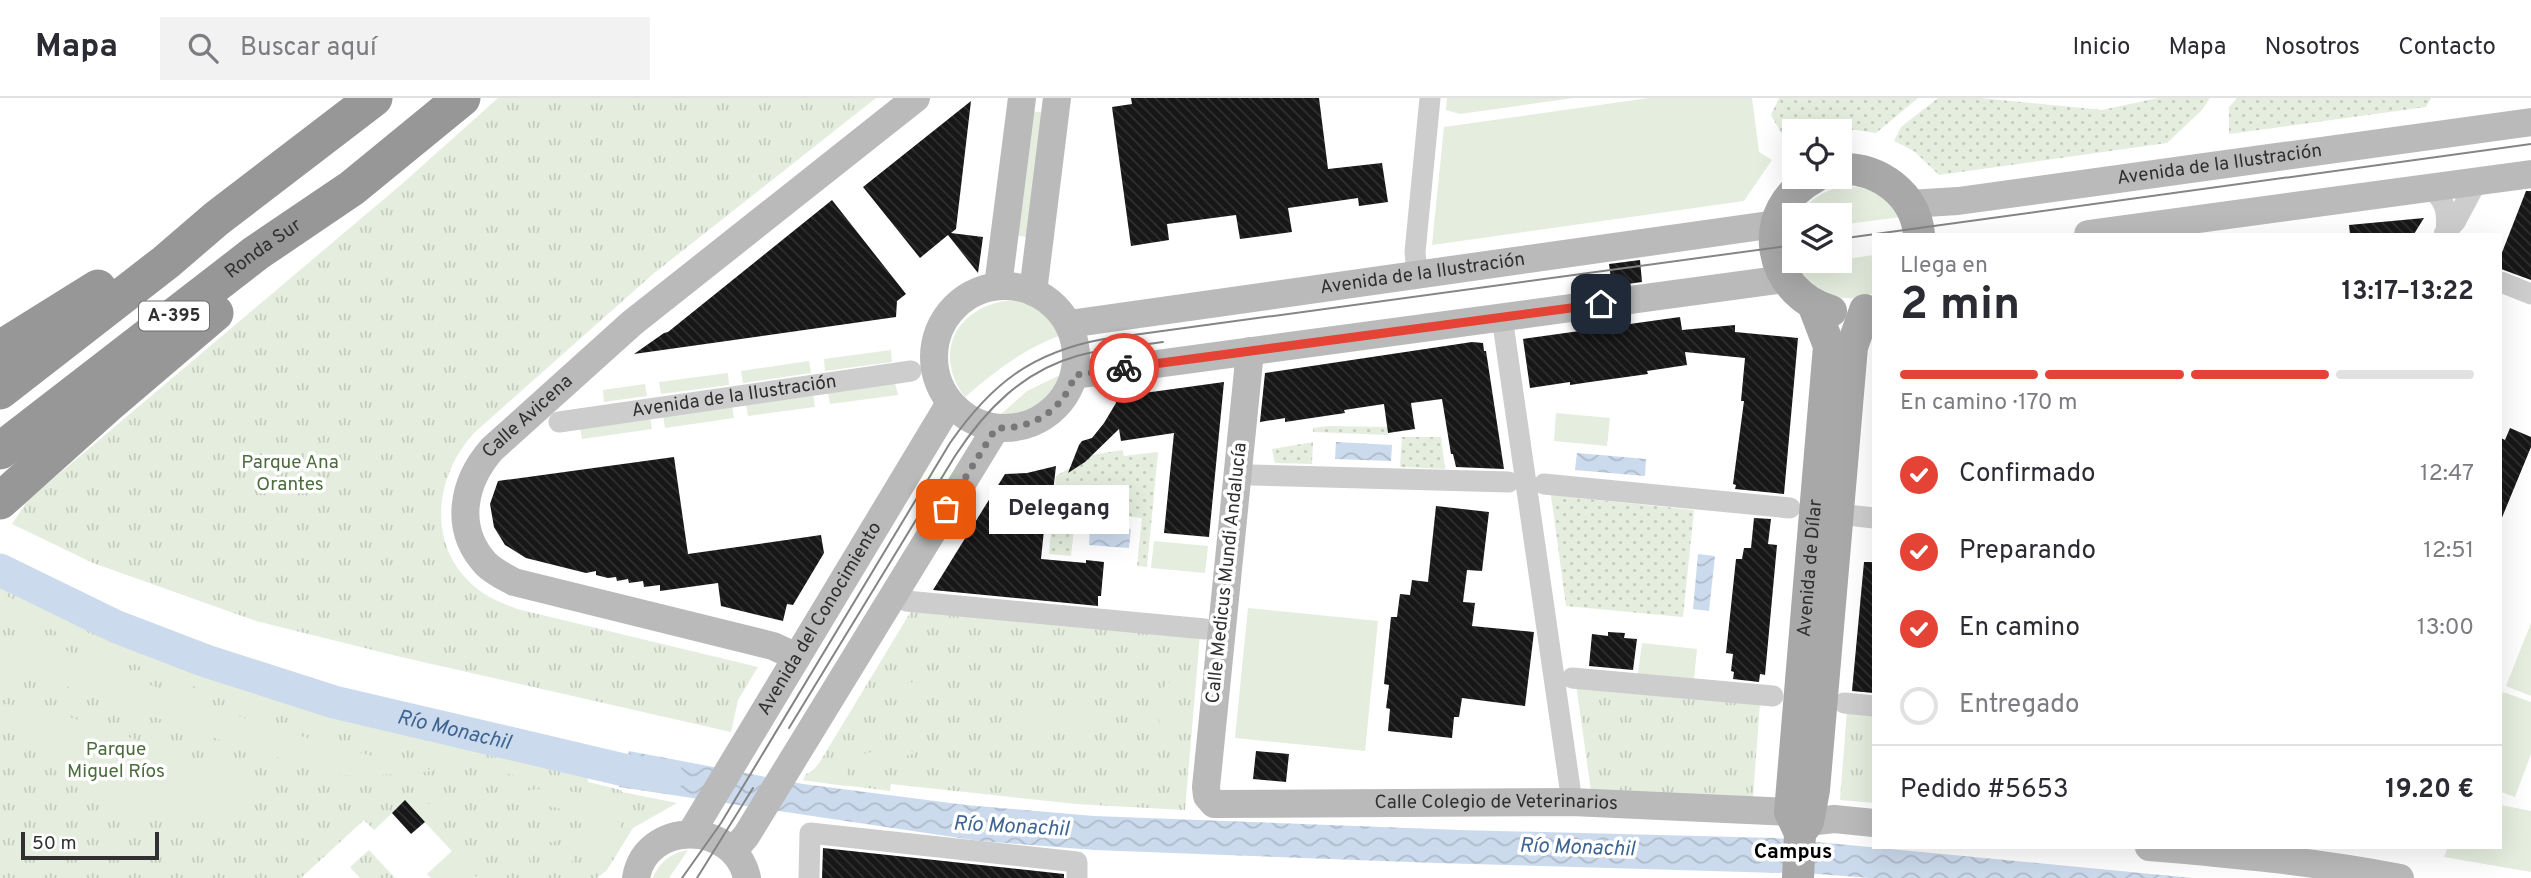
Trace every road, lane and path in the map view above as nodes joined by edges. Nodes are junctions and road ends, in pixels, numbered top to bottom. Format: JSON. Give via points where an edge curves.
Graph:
{"nodes":[{"id":1,"x":374,"y":98,"type":"edge"},
{"id":2,"x":462,"y":98,"type":"edge"},
{"id":3,"x":916,"y":98,"type":"edge"},
{"id":4,"x":1023,"y":98,"type":"edge"},
{"id":5,"x":1057,"y":98,"type":"edge"},
{"id":6,"x":1430,"y":98,"type":"edge"},
{"id":7,"x":2531,"y":122,"type":"edge"},
{"id":8,"x":1852,"y":170,"type":"edge"},
{"id":9,"x":2531,"y":174,"type":"edge"},
{"id":10,"x":2477,"y":181,"type":"junction"},
{"id":11,"x":352,"y":188,"type":"junction"},
{"id":12,"x":2429,"y":188,"type":"junction"},
{"id":13,"x":1797,"y":189,"type":"edge"},
{"id":14,"x":1909,"y":204,"type":"junction"},
{"id":15,"x":216,"y":219,"type":"junction"},
{"id":16,"x":1776,"y":224,"type":"junction"},
{"id":17,"x":1919,"y":233,"type":"edge"},
{"id":18,"x":2095,"y":233,"type":"edge"},
{"id":19,"x":2445,"y":233,"type":"edge"},
{"id":20,"x":1417,"y":274,"type":"junction"},
{"id":21,"x":1785,"y":279,"type":"junction"},
{"id":22,"x":2502,"y":282,"type":"edge"},
{"id":23,"x":998,"y":286,"type":"junction"},
{"id":24,"x":1034,"y":292,"type":"junction"},
{"id":25,"x":2531,"y":294,"type":"edge"},
{"id":26,"x":1813,"y":304,"type":"junction"},
{"id":27,"x":1870,"y":308,"type":"edge"},
{"id":28,"x":1502,"y":317,"type":"junction"},
{"id":29,"x":1069,"y":324,"type":"junction"},
{"id":30,"x":0,"y":349,"type":"edge"},
{"id":31,"x":1250,"y":351,"type":"junction"},
{"id":32,"x":911,"y":371,"type":"dead end"},
{"id":33,"x":1075,"y":375,"type":"junction"},
{"id":34,"x":0,"y":391,"type":"edge"},
{"id":35,"x":950,"y":403,"type":"junction"},
{"id":36,"x":559,"y":422,"type":"dead end"},
{"id":37,"x":996,"y":428,"type":"junction"},
{"id":38,"x":0,"y":451,"type":"edge"},
{"id":39,"x":1252,"y":475,"type":"dead end"},
{"id":40,"x":1509,"y":482,"type":"dead end"},
{"id":41,"x":1544,"y":484,"type":"dead end"},
{"id":42,"x":0,"y":501,"type":"edge"},
{"id":43,"x":1790,"y":508,"type":"dead end"},
{"id":44,"x":1838,"y":514,"type":"junction"},
{"id":45,"x":1872,"y":518,"type":"edge"},
{"id":46,"x":906,"y":601,"type":"dead end"},
{"id":47,"x":1213,"y":629,"type":"junction"},
{"id":48,"x":797,"y":657,"type":"junction"},
{"id":49,"x":1572,"y":678,"type":"dead end"},
{"id":50,"x":1773,"y":695,"type":"dead end"},
{"id":51,"x":1844,"y":703,"type":"dead end"},
{"id":52,"x":1872,"y":706,"type":"edge"},
{"id":53,"x":1207,"y":796,"type":"joint"},
{"id":54,"x":1572,"y":802,"type":"junction"},
{"id":55,"x":1872,"y":823,"type":"edge"},
{"id":56,"x":696,"y":824,"type":"junction"},
{"id":57,"x":1799,"y":826,"type":"junction"},
{"id":58,"x":739,"y":844,"type":"junction"},
{"id":59,"x":2176,"y":849,"type":"edge"},
{"id":60,"x":1077,"y":870,"type":"edge"},
{"id":61,"x":636,"y":878,"type":"edge"},
{"id":62,"x":747,"y":878,"type":"edge"},
{"id":63,"x":809,"y":878,"type":"edge"},
{"id":64,"x":1798,"y":878,"type":"edge"},
{"id":65,"x":2400,"y":878,"type":"edge"}],
"edges":[{"from":1,"to":15,"type":"highway","number":"A-395"},
{"from":2,"to":11,"type":"highway","name":"Ronda Sur","number":"A-395"},
{"from":3,"to":48,"type":"main road","name":"Calle Avicena","via":[[632,323],[492,449],[479,464],[466,493],[464,505],[477,551],[488,566],[514,582],[773,646]]},
{"from":4,"to":23,"type":"main road"},
{"from":5,"to":24,"type":"main road"},
{"from":6,"to":20,"type":"street","via":[[1415,252]]},
{"from":7,"to":14,"type":"main road","name":"Avenida de la Ilustración"},
{"from":8,"to":14,"type":"main road","via":[[1881,177]]},
{"from":9,"to":10,"type":"main road"},
{"from":10,"to":12,"type":"main road"},
{"from":10,"to":19,"type":"street"},
{"from":11,"to":38,"type":"highway","name":"Ronda Sur","number":"A-395","via":[[256,253]]},
{"from":11,"to":42,"type":"highway","via":[[332,215]]},
{"from":12,"to":18,"type":"main road"},
{"from":12,"to":19,"type":"street","via":[[2446,207]]},
{"from":13,"to":16,"type":"main road"},
{"from":14,"to":17,"type":"main road"},
{"from":15,"to":30,"type":"highway","via":[[157,250]]},
{"from":15,"to":34,"type":"highway","number":"A-395"},
{"from":16,"to":20,"type":"main road","name":"Avenida de la Ilustración"},
{"from":16,"to":21,"type":"main road","via":[[1775,248]]},
{"from":20,"to":29,"type":"main road","name":"Avenida de la Ilustración"},
{"from":21,"to":26,"type":"main road"},
{"from":21,"to":28,"type":"main road"},
{"from":22,"to":25,"type":"street"},
{"from":23,"to":24,"type":"main road"},
{"from":23,"to":35,"type":"main road","via":[[961,301],[937,336],[934,366]]},
{"from":24,"to":29,"type":"main road","via":[[1054,305]]},
{"from":26,"to":27,"type":"main road","via":[[1847,313]]},
{"from":26,"to":57,"type":"main road","name":"Avenida de Dílar","via":[[1829,346]]},
{"from":27,"to":44,"type":"main road","name":"Avenida de Dílar","via":[[1852,347]]},
{"from":28,"to":31,"type":"main road"},
{"from":28,"to":54,"type":"street"},
{"from":29,"to":33,"type":"main road","via":[[1077,350]]},
{"from":31,"to":33,"type":"main road"},
{"from":31,"to":47,"type":"main road","name":"Calle Medicus Mundi Andalucía"},
{"from":32,"to":36,"type":"street","name":"Avenida de la Ilustración"},
{"from":33,"to":37,"type":"main road","via":[[1064,398],[1045,416],[1022,427]]},
{"from":35,"to":37,"type":"main road","via":[[972,421]]},
{"from":35,"to":48,"type":"main road","name":"Avenida del Conocimiento"},
{"from":37,"to":58,"type":"main road"},
{"from":39,"to":40,"type":"street"},
{"from":41,"to":43,"type":"street"},
{"from":44,"to":45,"type":"street"},
{"from":44,"to":57,"type":"main road","name":"Avenida de Dílar","via":[[1814,790]]},
{"from":46,"to":47,"type":"street"},
{"from":47,"to":53,"type":"main road","name":"Calle Medicus Mundi Andalucía"},
{"from":48,"to":56,"type":"main road","name":"Avenida del Conocimiento"},
{"from":49,"to":50,"type":"street"},
{"from":51,"to":52,"type":"street"},
{"from":53,"to":54,"type":"main road","name":"Calle Colegio de Veterinarios","via":[[1214,804],[1251,805]]},
{"from":54,"to":57,"type":"main road","name":"Calle Colegio de Veterinarios"},
{"from":55,"to":57,"type":"main road","name":"Calle Colegio de Veterinarios","via":[[1834,819]]},
{"from":56,"to":58,"type":"main road","via":[[712,837]]},
{"from":56,"to":61,"type":"main road","via":[[650,850]]},
{"from":57,"to":64,"type":"main road","name":"Avenida de Dílar"},
{"from":58,"to":62,"type":"main road"},
{"from":59,"to":65,"type":"main road","via":[[2332,865]]},
{"from":60,"to":63,"type":"street","via":[[810,833]]}]}
